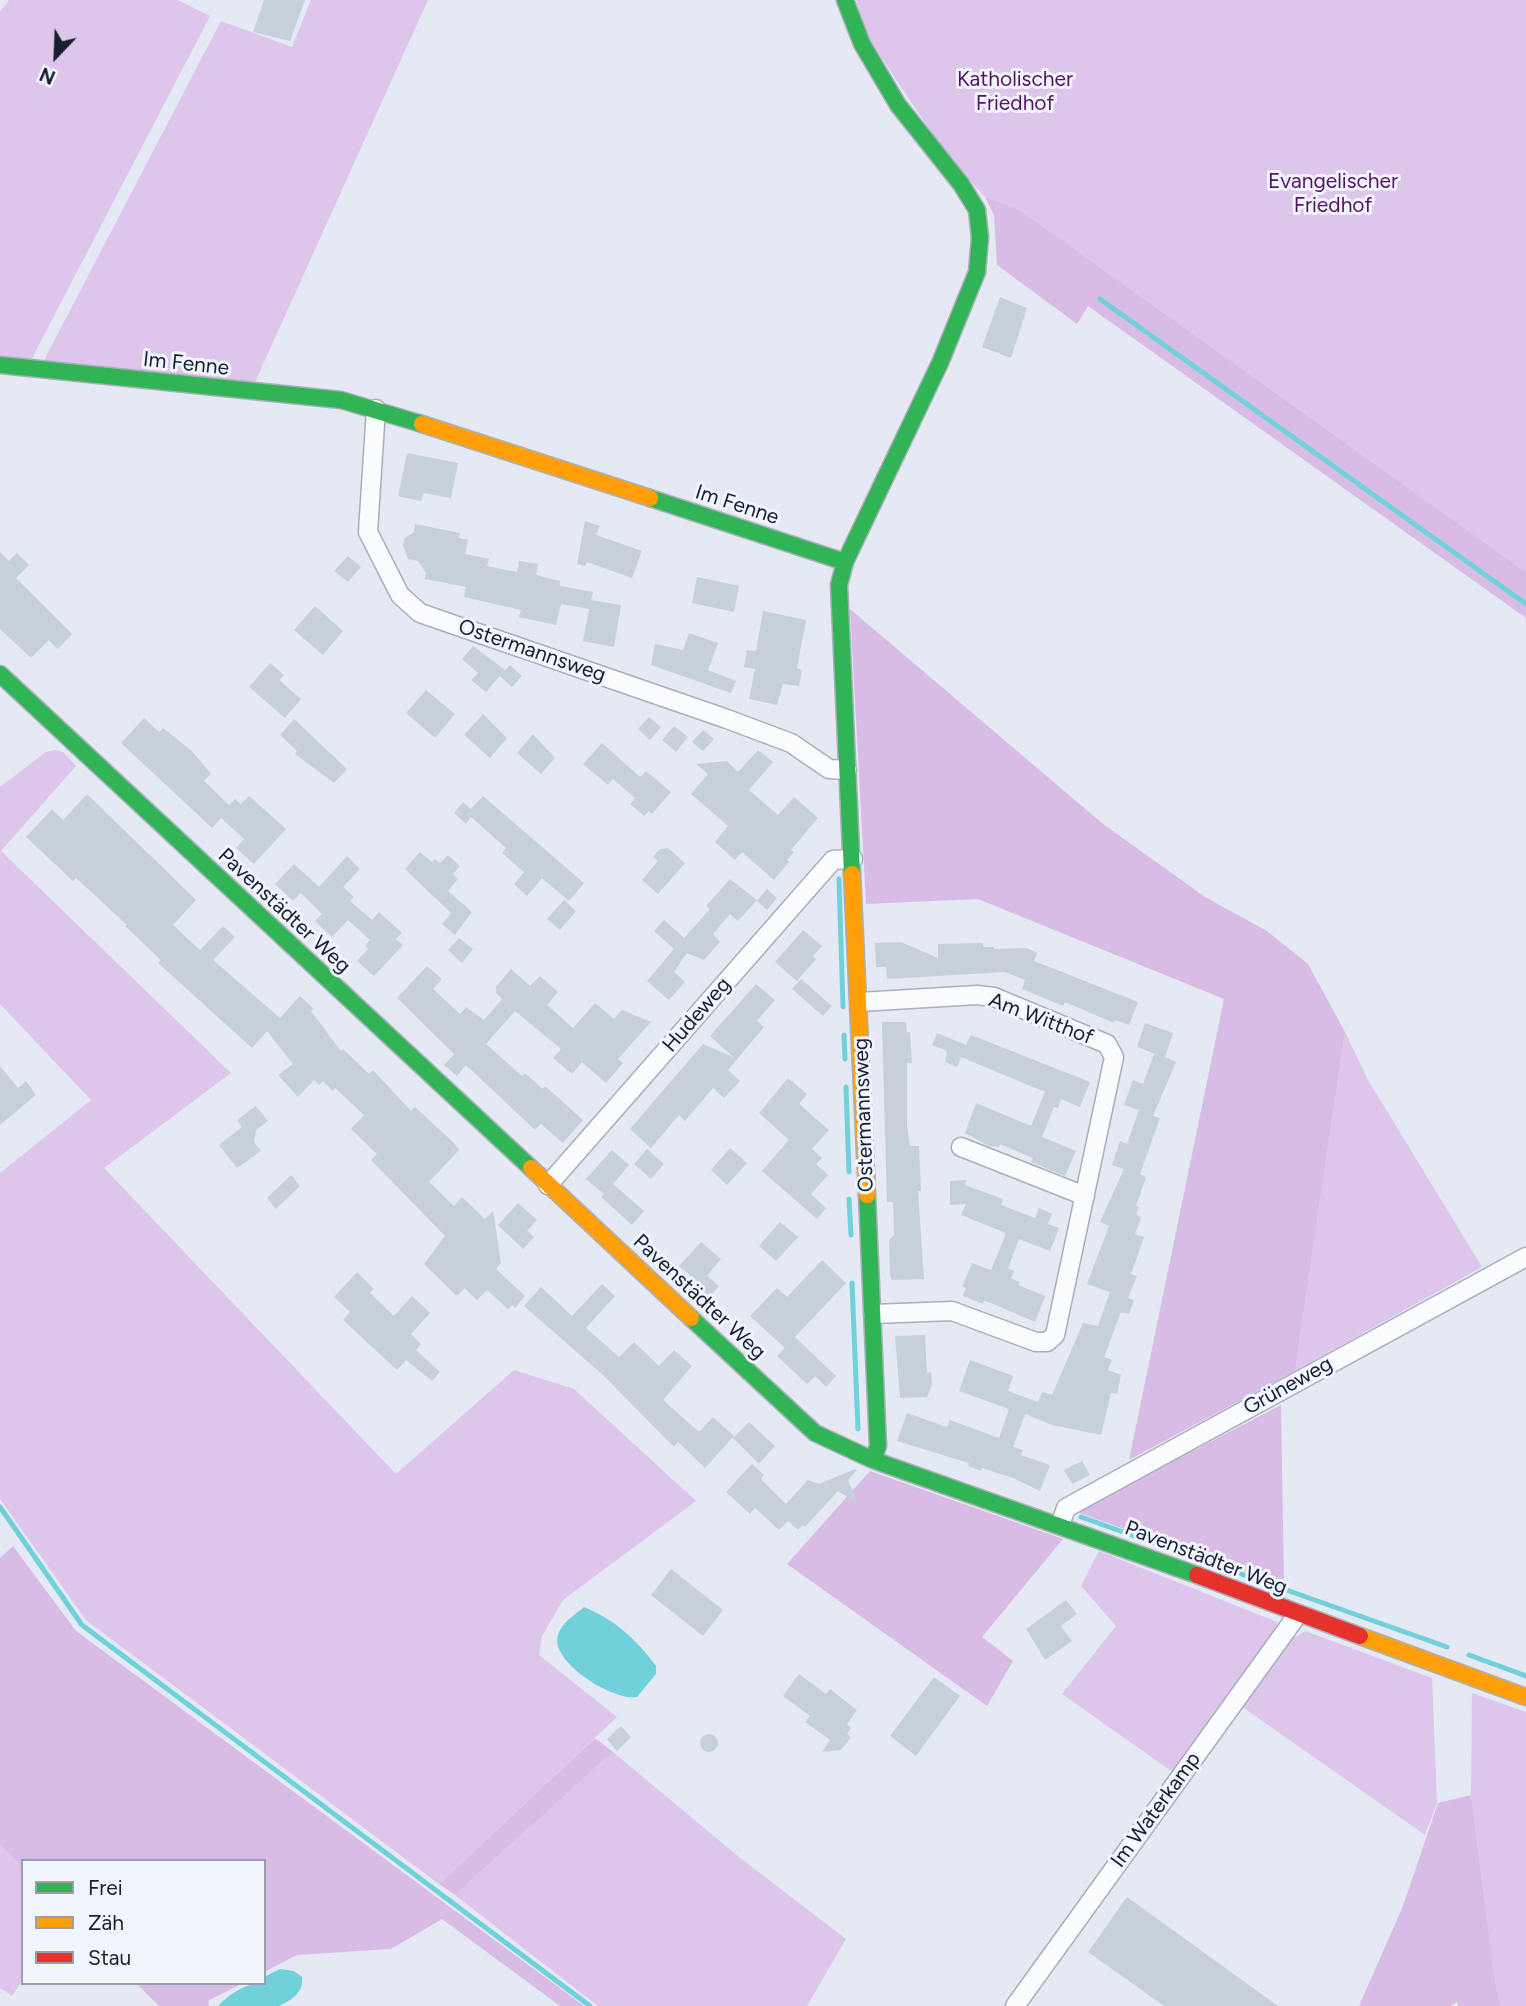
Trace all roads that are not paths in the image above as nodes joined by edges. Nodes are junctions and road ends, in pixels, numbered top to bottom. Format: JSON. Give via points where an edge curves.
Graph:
{"nodes":[{"id":1,"x":845,"y":0,"type":"edge"},
{"id":2,"x":0,"y":365,"type":"edge"},
{"id":3,"x":376,"y":409,"type":"junction"},
{"id":4,"x":845,"y":562,"type":"junction"},
{"id":5,"x":0,"y":674,"type":"edge"},
{"id":6,"x":847,"y":770,"type":"junction"},
{"id":7,"x":853,"y":859,"type":"junction"},
{"id":8,"x":860,"y":1002,"type":"junction"},
{"id":9,"x":961,"y":1147,"type":"dead end"},
{"id":10,"x":548,"y":1185,"type":"junction"},
{"id":11,"x":1085,"y":1196,"type":"junction"},
{"id":12,"x":1526,"y":1257,"type":"edge"},
{"id":13,"x":873,"y":1314,"type":"junction"},
{"id":14,"x":873,"y":1460,"type":"junction"},
{"id":15,"x":1060,"y":1525,"type":"junction"},
{"id":16,"x":1297,"y":1614,"type":"junction"},
{"id":17,"x":1526,"y":1697,"type":"edge"},
{"id":18,"x":1015,"y":2006,"type":"edge"}],
"edges":[{"from":1,"to":4,"type":"street","via":[[862,44],[898,105],[977,209],[980,238],[976,272],[940,363]]},
{"from":2,"to":3,"type":"street","name":"Im Fenne","via":[[341,400]]},
{"from":3,"to":4,"type":"street","name":"Im Fenne"},
{"from":3,"to":6,"type":"street","name":"Ostermannsweg","via":[[368,532],[400,595],[421,613],[727,719],[792,743],[829,769]]},
{"from":4,"to":6,"type":"street","name":"Ostermannsweg","via":[[839,585]]},
{"from":5,"to":10,"type":"street","name":"Pavenstädter Weg"},
{"from":6,"to":7,"type":"street","name":"Ostermannsweg"},
{"from":7,"to":8,"type":"street","name":"Ostermannsweg"},
{"from":7,"to":10,"type":"street","name":"Hudeweg","via":[[833,860]]},
{"from":8,"to":11,"type":"street","name":"Am Witthof","via":[[994,997],[1107,1044],[1114,1057]]},
{"from":8,"to":13,"type":"street","name":"Ostermannsweg"},
{"from":9,"to":11,"type":"street"},
{"from":10,"to":14,"type":"street","name":"Pavenstädter Weg","via":[[800,1420],[837,1446]]},
{"from":11,"to":13,"type":"street","name":"Am Witthof","via":[[1055,1335],[1047,1342],[951,1311]]},
{"from":12,"to":15,"type":"street","name":"Grüneweg","via":[[1066,1508]]},
{"from":13,"to":14,"type":"street","name":"Ostermannsweg","via":[[878,1446]]},
{"from":14,"to":15,"type":"street","name":"Pavenstädter Weg"},
{"from":15,"to":16,"type":"street","name":"Pavenstädter Weg"},
{"from":16,"to":17,"type":"street","name":"Pavenstädter Weg"},
{"from":16,"to":18,"type":"street","name":"Im Waterkamp"}]}
